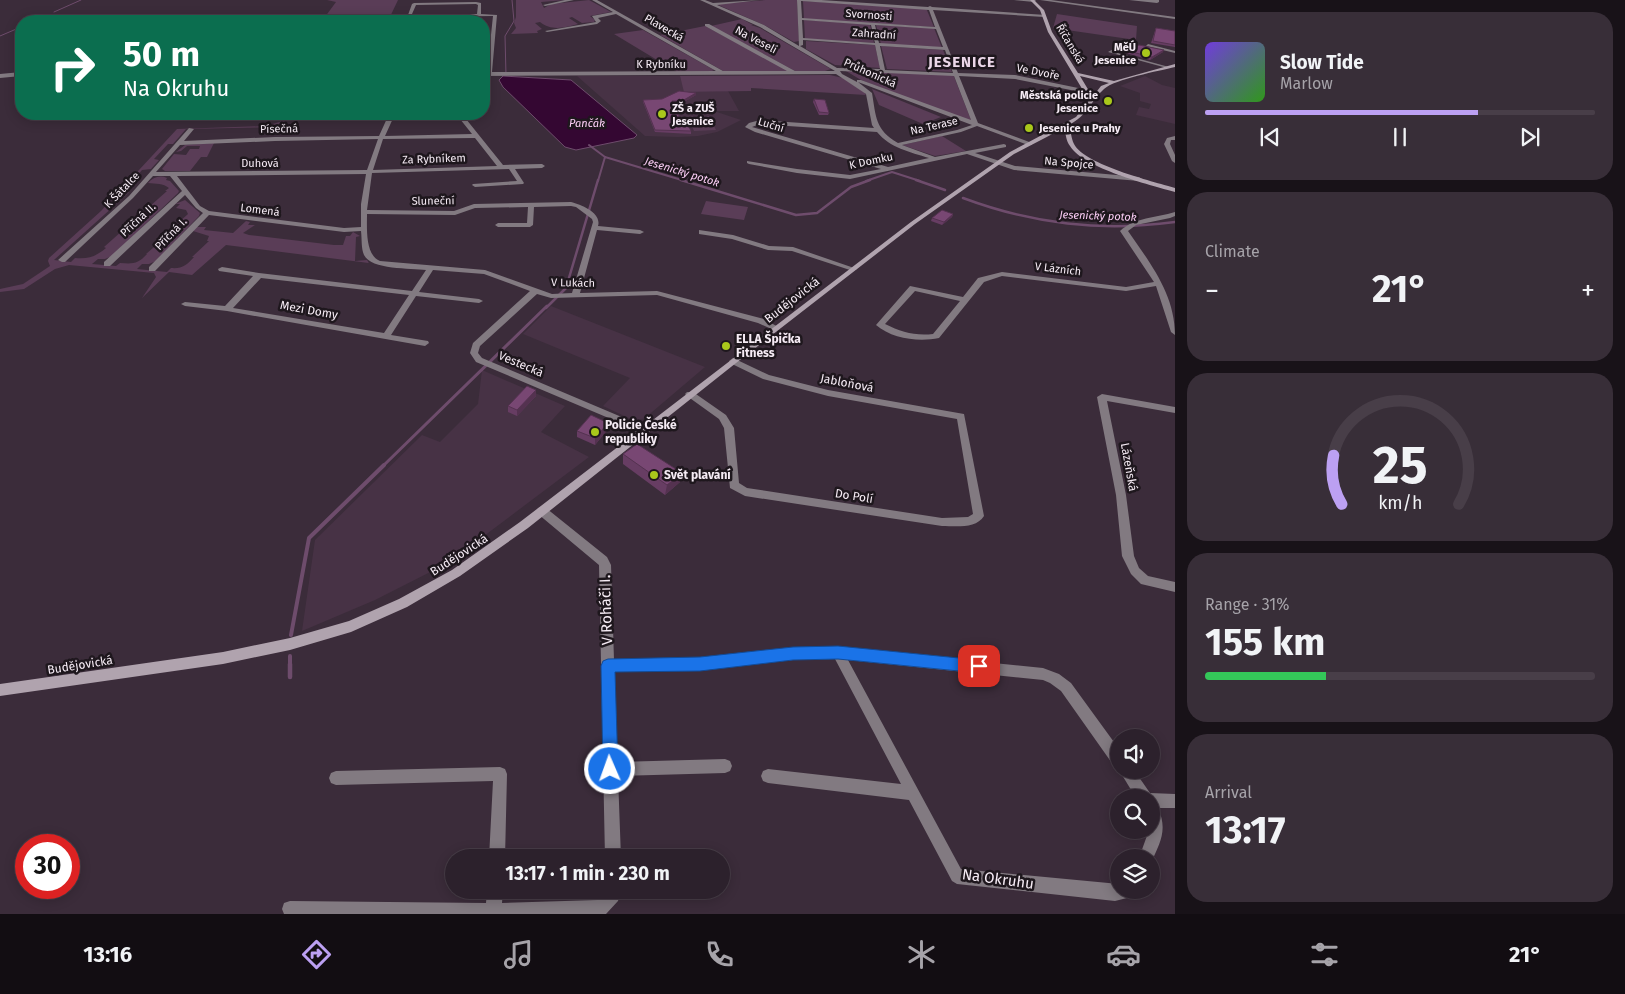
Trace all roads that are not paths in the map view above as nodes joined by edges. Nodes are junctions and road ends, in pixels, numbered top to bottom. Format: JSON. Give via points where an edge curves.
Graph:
{"nodes":[{"id":1,"x":572,"y":0,"type":"edge"},
{"id":2,"x":594,"y":0,"type":"edge"},
{"id":3,"x":702,"y":0,"type":"edge"},
{"id":4,"x":758,"y":0,"type":"edge"},
{"id":5,"x":801,"y":0,"type":"edge"},
{"id":6,"x":1016,"y":0,"type":"edge"},
{"id":7,"x":1042,"y":0,"type":"edge"},
{"id":8,"x":1131,"y":0,"type":"edge"},
{"id":9,"x":1157,"y":0,"type":"edge"},
{"id":10,"x":1033,"y":1,"type":"edge"},
{"id":11,"x":877,"y":2,"type":"edge"},
{"id":12,"x":711,"y":4,"type":"junction"},
{"id":13,"x":544,"y":5,"type":"dead end"},
{"id":14,"x":930,"y":7,"type":"junction"},
{"id":15,"x":617,"y":13,"type":"junction"},
{"id":16,"x":479,"y":15,"type":"junction"},
{"id":17,"x":490,"y":15,"type":"edge"},
{"id":18,"x":490,"y":15,"type":"edge"},
{"id":19,"x":1044,"y":16,"type":"junction"},
{"id":20,"x":1175,"y":18,"type":"edge"},
{"id":21,"x":801,"y":19,"type":"junction"},
{"id":22,"x":873,"y":24,"type":"junction"},
{"id":23,"x":707,"y":25,"type":"dead end"},
{"id":24,"x":937,"y":28,"type":"junction"},
{"id":25,"x":547,"y":31,"type":"dead end"},
{"id":26,"x":802,"y":39,"type":"junction"},
{"id":27,"x":878,"y":44,"type":"junction"},
{"id":28,"x":1124,"y":44,"type":"dead end"},
{"id":29,"x":1148,"y":45,"type":"edge"},
{"id":30,"x":490,"y":48,"type":"edge"},
{"id":31,"x":802,"y":48,"type":"junction"},
{"id":32,"x":946,"y":49,"type":"junction"},
{"id":33,"x":1175,"y":52,"type":"edge"},
{"id":34,"x":1175,"y":65,"type":"edge"},
{"id":35,"x":1167,"y":67,"type":"junction"},
{"id":36,"x":838,"y":70,"type":"junction"},
{"id":37,"x":883,"y":70,"type":"junction"},
{"id":38,"x":796,"y":73,"type":"junction"},
{"id":39,"x":956,"y":73,"type":"junction"},
{"id":40,"x":490,"y":74,"type":"edge"},
{"id":41,"x":724,"y":74,"type":"junction"},
{"id":42,"x":1077,"y":74,"type":"junction"},
{"id":43,"x":1114,"y":82,"type":"junction"},
{"id":44,"x":1086,"y":91,"type":"junction"},
{"id":45,"x":1093,"y":98,"type":"junction"},
{"id":46,"x":389,"y":120,"type":"edge"},
{"id":47,"x":464,"y":120,"type":"edge"},
{"id":48,"x":976,"y":125,"type":"junction"},
{"id":49,"x":1066,"y":125,"type":"junction"},
{"id":50,"x":191,"y":130,"type":"dead end"},
{"id":51,"x":878,"y":130,"type":"junction"},
{"id":52,"x":476,"y":136,"type":"junction"},
{"id":53,"x":381,"y":138,"type":"junction"},
{"id":54,"x":1175,"y":138,"type":"edge"},
{"id":55,"x":178,"y":143,"type":"junction"},
{"id":56,"x":1030,"y":144,"type":"junction"},
{"id":57,"x":896,"y":145,"type":"junction"},
{"id":58,"x":1004,"y":146,"type":"dead end"},
{"id":59,"x":967,"y":152,"type":"junction"},
{"id":60,"x":1173,"y":154,"type":"edge"},
{"id":61,"x":940,"y":158,"type":"junction"},
{"id":62,"x":1175,"y":161,"type":"edge"},
{"id":63,"x":749,"y":162,"type":"dead end"},
{"id":64,"x":997,"y":163,"type":"junction"},
{"id":65,"x":542,"y":166,"type":"dead end"},
{"id":66,"x":501,"y":167,"type":"junction"},
{"id":67,"x":511,"y":167,"type":"junction"},
{"id":68,"x":887,"y":168,"type":"junction"},
{"id":69,"x":368,"y":171,"type":"junction"},
{"id":70,"x":171,"y":173,"type":"junction"},
{"id":71,"x":151,"y":174,"type":"junction"},
{"id":72,"x":1139,"y":179,"type":"junction"},
{"id":73,"x":475,"y":185,"type":"dead end"},
{"id":74,"x":1175,"y":190,"type":"edge"},
{"id":75,"x":185,"y":191,"type":"junction"},
{"id":76,"x":531,"y":205,"type":"junction"},
{"id":77,"x":365,"y":212,"type":"junction"},
{"id":78,"x":206,"y":213,"type":"junction"},
{"id":79,"x":1175,"y":214,"type":"edge"},
{"id":80,"x":498,"y":225,"type":"dead end"},
{"id":81,"x":595,"y":228,"type":"junction"},
{"id":82,"x":364,"y":229,"type":"junction"},
{"id":83,"x":640,"y":232,"type":"dead end"},
{"id":84,"x":702,"y":232,"type":"dead end"},
{"id":85,"x":62,"y":260,"type":"dead end"},
{"id":86,"x":107,"y":264,"type":"dead end"},
{"id":87,"x":431,"y":268,"type":"junction"},
{"id":88,"x":152,"y":269,"type":"dead end"},
{"id":89,"x":222,"y":269,"type":"dead end"},
{"id":90,"x":853,"y":269,"type":"junction"},
{"id":91,"x":259,"y":275,"type":"junction"},
{"id":92,"x":1159,"y":283,"type":"junction"},
{"id":93,"x":536,"y":290,"type":"junction"},
{"id":94,"x":414,"y":293,"type":"junction"},
{"id":95,"x":575,"y":295,"type":"junction"},
{"id":96,"x":965,"y":300,"type":"junction"},
{"id":97,"x":479,"y":301,"type":"dead end"},
{"id":98,"x":185,"y":304,"type":"dead end"},
{"id":99,"x":227,"y":309,"type":"junction"},
{"id":100,"x":1172,"y":311,"type":"edge"},
{"id":101,"x":776,"y":328,"type":"junction"},
{"id":102,"x":1175,"y":332,"type":"edge"},
{"id":103,"x":386,"y":336,"type":"junction"},
{"id":104,"x":425,"y":343,"type":"dead end"},
{"id":105,"x":733,"y":361,"type":"junction"},
{"id":106,"x":690,"y":394,"type":"junction"},
{"id":107,"x":1175,"y":410,"type":"edge"},
{"id":108,"x":961,"y":416,"type":"joint"},
{"id":109,"x":642,"y":432,"type":"junction"},
{"id":110,"x":542,"y":511,"type":"junction"},
{"id":111,"x":1175,"y":587,"type":"edge"},
{"id":112,"x":838,"y":653,"type":"junction"},
{"id":113,"x":608,"y":666,"type":"junction"},
{"id":114,"x":0,"y":690,"type":"edge"},
{"id":115,"x":1110,"y":748,"type":"edge"},
{"id":116,"x":725,"y":766,"type":"dead end"},
{"id":117,"x":610,"y":769,"type":"junction"},
{"id":118,"x":768,"y":776,"type":"dead end"},
{"id":119,"x":336,"y":778,"type":"dead end"},
{"id":120,"x":912,"y":794,"type":"junction"},
{"id":121,"x":1160,"y":800,"type":"edge"},
{"id":122,"x":1175,"y":801,"type":"edge"},
{"id":123,"x":496,"y":849,"type":"edge"},
{"id":124,"x":613,"y":849,"type":"edge"},
{"id":125,"x":1110,"y":891,"type":"edge"},
{"id":126,"x":495,"y":899,"type":"edge"},
{"id":127,"x":609,"y":899,"type":"edge"},
{"id":128,"x":290,"y":910,"type":"dead end"},
{"id":129,"x":494,"y":911,"type":"junction"}],
"edges":[{"from":1,"to":13,"type":"street"},
{"from":2,"to":15,"type":"street","name":"Plavecká"},
{"from":3,"to":12,"type":"street","name":"Průhonická"},
{"from":4,"to":12,"type":"street"},
{"from":5,"to":11,"type":"street"},
{"from":5,"to":21,"type":"street"},
{"from":6,"to":10,"type":"street"},
{"from":7,"to":20,"type":"street","via":[[1118,13]]},
{"from":8,"to":9,"type":"street","via":[[1152,3]]},
{"from":10,"to":19,"type":"main road","name":"Říčanská"},
{"from":11,"to":14,"type":"street"},
{"from":12,"to":31,"type":"street","name":"Průhonická"},
{"from":14,"to":19,"type":"street"},
{"from":14,"to":24,"type":"street"},
{"from":15,"to":25,"type":"street","via":[[594,16],[599,21],[597,23]]},
{"from":15,"to":41,"type":"street","name":"Plavecká"},
{"from":16,"to":16,"type":"street","via":[[480,4],[476,3],[414,4],[410,15]]},
{"from":16,"to":18,"type":"street"},
{"from":17,"to":30,"type":"street","via":[[495,15]]},
{"from":19,"to":42,"type":"main road","name":"Říčanská","via":[[1050,32]]},
{"from":21,"to":22,"type":"street","name":"Svornosti"},
{"from":21,"to":26,"type":"street"},
{"from":22,"to":24,"type":"street","name":"Svornosti"},
{"from":22,"to":27,"type":"street"},
{"from":23,"to":38,"type":"street","name":"Na Veselí"},
{"from":24,"to":32,"type":"street"},
{"from":26,"to":27,"type":"street","name":"Zahradní"},
{"from":26,"to":31,"type":"street"},
{"from":27,"to":32,"type":"street","name":"Zahradní"},
{"from":27,"to":37,"type":"street"},
{"from":28,"to":35,"type":"street","via":[[1110,52]]},
{"from":29,"to":33,"type":"street"},
{"from":31,"to":36,"type":"street","name":"Průhonická"},
{"from":32,"to":39,"type":"street"},
{"from":34,"to":35,"type":"main road","name":"Budějovická"},
{"from":35,"to":43,"type":"main road","name":"Budějovická"},
{"from":36,"to":37,"type":"street","name":"K Rybníku"},
{"from":36,"to":38,"type":"street","name":"K Rybníku"},
{"from":36,"to":48,"type":"street","name":"Průhonická"},
{"from":36,"to":51,"type":"street","via":[[839,75],[869,93]]},
{"from":37,"to":39,"type":"street","name":"Ve Dvoře"},
{"from":38,"to":41,"type":"street","name":"K Rybníku"},
{"from":39,"to":44,"type":"street","name":"Ve Dvoře","via":[[1016,77]]},
{"from":39,"to":48,"type":"street"},
{"from":40,"to":41,"type":"street","name":"K Rybníku"},
{"from":42,"to":43,"type":"main road"},
{"from":42,"to":44,"type":"main road","name":"Říčanská"},
{"from":43,"to":45,"type":"main road","name":"Budějovická","via":[[1103,87]]},
{"from":44,"to":45,"type":"main road","name":"Říčanská"},
{"from":45,"to":49,"type":"main road","name":"Budějovická","via":[[1083,113]]},
{"from":46,"to":53,"type":"street"},
{"from":47,"to":52,"type":"street","name":"Za Rybníkem"},
{"from":48,"to":56,"type":"street","name":"Průhonická"},
{"from":48,"to":57,"type":"street","name":"Na Terase"},
{"from":49,"to":56,"type":"main road","name":"Budějovická"},
{"from":49,"to":72,"type":"main road","via":[[1072,146],[1083,155]]},
{"from":50,"to":55,"type":"street","name":"K Šátalce"},
{"from":51,"to":57,"type":"street"},
{"from":51,"to":68,"type":"street","name":"Luční","via":[[760,122],[748,127]]},
{"from":52,"to":53,"type":"street","name":"Za Rybníkem"},
{"from":52,"to":66,"type":"street","name":"Za Rybníkem"},
{"from":53,"to":55,"type":"street","name":"Písečná"},
{"from":53,"to":69,"type":"street"},
{"from":54,"to":60,"type":"street","via":[[1169,139],[1167,144]]},
{"from":55,"to":71,"type":"street","name":"K Šátalce"},
{"from":56,"to":64,"type":"main road","name":"Budějovická"},
{"from":57,"to":61,"type":"street"},
{"from":58,"to":59,"type":"street","name":"K Domku"},
{"from":59,"to":61,"type":"street","name":"K Domku"},
{"from":59,"to":64,"type":"street"},
{"from":60,"to":62,"type":"street"},
{"from":61,"to":68,"type":"street","name":"K Domku"},
{"from":63,"to":68,"type":"street","name":"K Domku","via":[[845,177]]},
{"from":64,"to":72,"type":"street","name":"Na Spojce","via":[[1014,168]]},
{"from":64,"to":90,"type":"main road","name":"Budějovická"},
{"from":65,"to":67,"type":"street","name":"Za Rybníkem"},
{"from":66,"to":67,"type":"street","name":"Za Rybníkem"},
{"from":66,"to":69,"type":"street","name":"Za Rybníkem"},
{"from":67,"to":73,"type":"street","via":[[521,184]]},
{"from":69,"to":70,"type":"street","name":"Duhová"},
{"from":69,"to":77,"type":"street"},
{"from":70,"to":71,"type":"street","name":"Duhová"},
{"from":70,"to":75,"type":"street"},
{"from":71,"to":85,"type":"street","name":"K Šátalce","via":[[124,204]]},
{"from":72,"to":74,"type":"main road"},
{"from":75,"to":78,"type":"street"},
{"from":75,"to":86,"type":"street","name":"Příčná II."},
{"from":76,"to":77,"type":"street","name":"Sluneční","via":[[474,206],[455,213]]},
{"from":76,"to":80,"type":"street","via":[[530,225]]},
{"from":76,"to":81,"type":"street","name":"Sluneční","via":[[576,205],[596,218]]},
{"from":77,"to":82,"type":"street"},
{"from":78,"to":82,"type":"street","name":"Lomená","via":[[344,230]]},
{"from":78,"to":88,"type":"street","name":"Příčná I."},
{"from":79,"to":92,"type":"street","via":[[1131,226],[1124,231]]},
{"from":81,"to":83,"type":"street"},
{"from":81,"to":95,"type":"street"},
{"from":82,"to":87,"type":"street","name":"V Lukách","via":[[367,255],[371,260]]},
{"from":84,"to":90,"type":"street","name":"Budějovická","via":[[768,248],[793,250]]},
{"from":87,"to":93,"type":"street","name":"V Lukách","via":[[485,272]]},
{"from":87,"to":94,"type":"street"},
{"from":89,"to":91,"type":"street"},
{"from":90,"to":101,"type":"main road","name":"Budějovická"},
{"from":91,"to":94,"type":"street"},
{"from":91,"to":99,"type":"street"},
{"from":92,"to":96,"type":"street","name":"V Lázních","via":[[1126,289],[1002,274],[981,280]]},
{"from":92,"to":100,"type":"street"},
{"from":93,"to":95,"type":"street","name":"V Lukách","via":[[551,296]]},
{"from":93,"to":109,"type":"street","name":"Vestecká","via":[[476,346],[474,353],[479,360]]},
{"from":94,"to":97,"type":"street"},
{"from":94,"to":103,"type":"street"},
{"from":95,"to":101,"type":"street","name":"V Lukách","via":[[657,293]]},
{"from":96,"to":96,"type":"street","name":"V Lázních","via":[[913,288],[880,325],[901,335],[936,336]]},
{"from":98,"to":99,"type":"street","name":"Mezi Domy"},
{"from":99,"to":103,"type":"street","name":"Mezi Domy"},
{"from":100,"to":102,"type":"street"},
{"from":101,"to":105,"type":"main road","name":"Budějovická"},
{"from":103,"to":104,"type":"street","name":"Mezi Domy"},
{"from":105,"to":106,"type":"main road","name":"Budějovická"},
{"from":105,"to":108,"type":"street","name":"Jabloňová","via":[[766,377],[828,393]]},
{"from":106,"to":108,"type":"street","name":"Do Polí","via":[[723,417],[729,428],[734,485],[745,492],[942,522],[970,521],[979,516]]},
{"from":106,"to":109,"type":"main road","name":"Budějovická"},
{"from":107,"to":111,"type":"street","name":"Lázeňská","via":[[1102,397],[1121,495],[1128,556],[1135,571],[1145,580]]},
{"from":109,"to":110,"type":"main road","name":"Budějovická"},
{"from":110,"to":113,"type":"street","name":"V Roháči I.","via":[[603,560]]},
{"from":110,"to":114,"type":"main road","name":"Budějovická","via":[[456,573],[404,603],[351,626],[290,644],[223,658]]},
{"from":112,"to":113,"type":"street","via":[[793,654],[700,664]]},
{"from":112,"to":115,"type":"street","via":[[1043,674],[1066,687]]},
{"from":112,"to":120,"type":"street","name":"Na Okruhu"},
{"from":113,"to":117,"type":"street","name":"V Roháči I."},
{"from":116,"to":117,"type":"street"},
{"from":117,"to":124,"type":"street","name":"V Roháči I."},
{"from":118,"to":120,"type":"street"},
{"from":119,"to":123,"type":"street","via":[[500,774]]},
{"from":120,"to":125,"type":"street","name":"Na Okruhu","via":[[957,876]]},
{"from":121,"to":122,"type":"street"},
{"from":126,"to":129,"type":"street"},
{"from":127,"to":129,"type":"street","via":[[601,908]]},
{"from":128,"to":129,"type":"street"}]}
